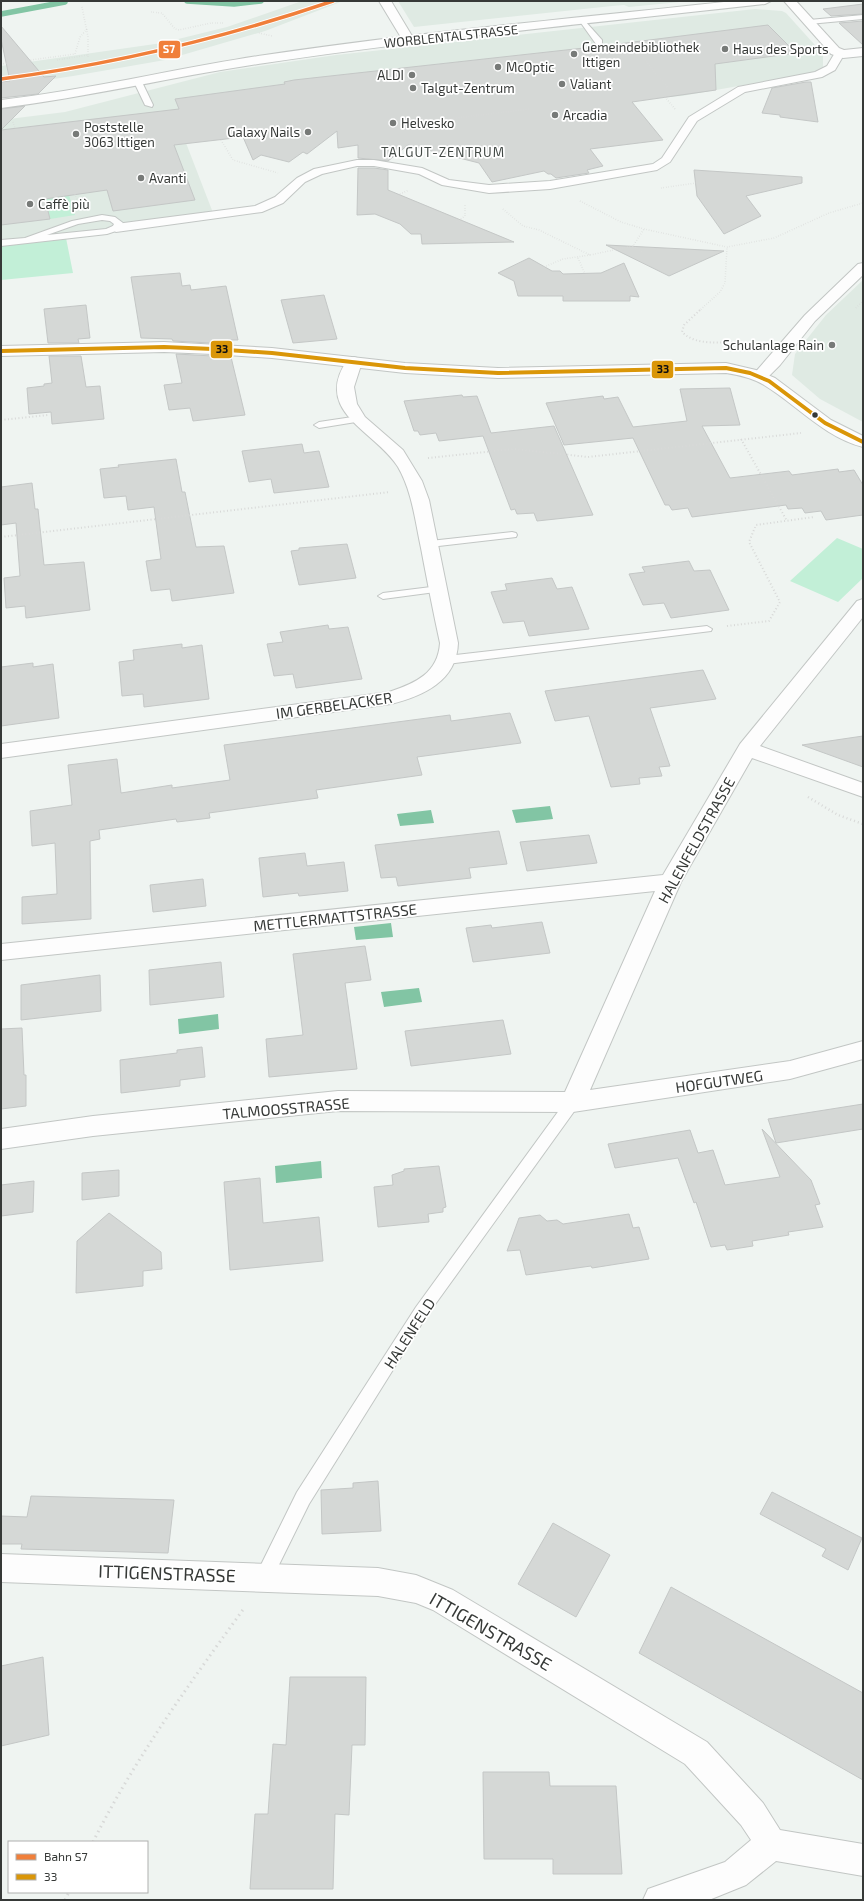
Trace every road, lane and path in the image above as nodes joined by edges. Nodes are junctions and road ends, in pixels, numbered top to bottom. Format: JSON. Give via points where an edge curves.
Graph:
{"nodes":[{"id":1,"x":385,"y":1,"type":"edge"},
{"id":2,"x":765,"y":1,"type":"edge"},
{"id":3,"x":790,"y":1,"type":"edge"},
{"id":4,"x":82,"y":7,"type":"dead end"},
{"id":5,"x":151,"y":12,"type":"dead end"},
{"id":6,"x":863,"y":17,"type":"edge"},
{"id":7,"x":583,"y":22,"type":"junction"},
{"id":8,"x":809,"y":22,"type":"junction"},
{"id":9,"x":223,"y":23,"type":"dead end"},
{"id":10,"x":87,"y":28,"type":"junction"},
{"id":11,"x":409,"y":41,"type":"junction"},
{"id":12,"x":599,"y":42,"type":"dead end"},
{"id":13,"x":632,"y":44,"type":"dead end"},
{"id":14,"x":863,"y":52,"type":"edge"},
{"id":15,"x":840,"y":53,"type":"junction"},
{"id":16,"x":68,"y":55,"type":"junction"},
{"id":17,"x":70,"y":58,"type":"junction"},
{"id":18,"x":57,"y":60,"type":"dead end"},
{"id":19,"x":1,"y":64,"type":"edge"},
{"id":20,"x":138,"y":82,"type":"junction"},
{"id":21,"x":668,"y":88,"type":"dead end"},
{"id":22,"x":1,"y":96,"type":"edge"},
{"id":23,"x":1,"y":104,"type":"edge"},
{"id":24,"x":149,"y":104,"type":"dead end"},
{"id":25,"x":530,"y":109,"type":"dead end"},
{"id":26,"x":1,"y":111,"type":"edge"},
{"id":27,"x":424,"y":122,"type":"dead end"},
{"id":28,"x":221,"y":140,"type":"dead end"},
{"id":29,"x":301,"y":180,"type":"junction"},
{"id":30,"x":461,"y":186,"type":"junction"},
{"id":31,"x":550,"y":186,"type":"junction"},
{"id":32,"x":41,"y":190,"type":"dead end"},
{"id":33,"x":32,"y":196,"type":"dead end"},
{"id":34,"x":863,"y":203,"type":"edge"},
{"id":35,"x":500,"y":208,"type":"dead end"},
{"id":36,"x":457,"y":222,"type":"dead end"},
{"id":37,"x":116,"y":228,"type":"junction"},
{"id":38,"x":644,"y":230,"type":"junction"},
{"id":39,"x":27,"y":240,"type":"junction"},
{"id":40,"x":1,"y":243,"type":"edge"},
{"id":41,"x":633,"y":246,"type":"junction"},
{"id":42,"x":727,"y":247,"type":"junction"},
{"id":43,"x":644,"y":253,"type":"dead end"},
{"id":44,"x":590,"y":255,"type":"junction"},
{"id":45,"x":578,"y":258,"type":"junction"},
{"id":46,"x":544,"y":267,"type":"dead end"},
{"id":47,"x":863,"y":267,"type":"edge"},
{"id":48,"x":585,"y":274,"type":"dead end"},
{"id":49,"x":1,"y":351,"type":"edge"},
{"id":50,"x":354,"y":362,"type":"junction"},
{"id":51,"x":760,"y":376,"type":"junction"},
{"id":52,"x":48,"y":415,"type":"dead end"},
{"id":53,"x":359,"y":419,"type":"junction"},
{"id":54,"x":1,"y":420,"type":"edge"},
{"id":55,"x":319,"y":425,"type":"dead end"},
{"id":56,"x":804,"y":432,"type":"dead end"},
{"id":57,"x":741,"y":439,"type":"junction"},
{"id":58,"x":863,"y":442,"type":"edge"},
{"id":59,"x":402,"y":460,"type":"junction"},
{"id":60,"x":417,"y":489,"type":"junction"},
{"id":61,"x":814,"y":517,"type":"dead end"},
{"id":62,"x":787,"y":521,"type":"junction"},
{"id":63,"x":512,"y":535,"type":"dead end"},
{"id":64,"x":1,"y":537,"type":"edge"},
{"id":65,"x":430,"y":544,"type":"junction"},
{"id":66,"x":439,"y":589,"type":"junction"},
{"id":67,"x":383,"y":596,"type":"dead end"},
{"id":68,"x":859,"y":616,"type":"edge"},
{"id":69,"x":707,"y":629,"type":"joint"},
{"id":70,"x":447,"y":660,"type":"junction"},
{"id":71,"x":747,"y":749,"type":"junction"},
{"id":72,"x":1,"y":751,"type":"edge"},
{"id":73,"x":863,"y":790,"type":"edge"},
{"id":74,"x":670,"y":882,"type":"junction"},
{"id":75,"x":1,"y":952,"type":"edge"},
{"id":76,"x":863,"y":1050,"type":"edge"},
{"id":77,"x":573,"y":1102,"type":"junction"},
{"id":78,"x":1,"y":1139,"type":"edge"},
{"id":79,"x":1,"y":1568,"type":"edge"},
{"id":80,"x":264,"y":1576,"type":"junction"},
{"id":81,"x":94,"y":1841,"type":"edge"},
{"id":82,"x":771,"y":1844,"type":"junction"},
{"id":83,"x":863,"y":1860,"type":"edge"},
{"id":84,"x":659,"y":1900,"type":"edge"}],
"edges":[{"from":1,"to":11,"type":"street"},
{"from":2,"to":7,"type":"street","name":"WORBLENTALSTRASSE"},
{"from":3,"to":8,"type":"street"},
{"from":4,"to":10,"type":"path"},
{"from":5,"to":9,"type":"path","via":[[162,13],[175,29],[179,30]]},
{"from":6,"to":8,"type":"lane"},
{"from":7,"to":11,"type":"street","name":"WORBLENTALSTRASSE"},
{"from":7,"to":12,"type":"lane"},
{"from":8,"to":15,"type":"street","via":[[833,50]]},
{"from":10,"to":16,"type":"path","via":[[80,37],[75,54]]},
{"from":10,"to":17,"type":"path","via":[[88,56]]},
{"from":11,"to":20,"type":"street","name":"WORBLENTALSTRASSE","via":[[243,62]]},
{"from":13,"to":21,"type":"path"},
{"from":14,"to":15,"type":"street"},
{"from":15,"to":31,"type":"street","via":[[831,68],[818,75],[742,89],[693,119],[670,155],[657,167]]},
{"from":16,"to":17,"type":"path"},
{"from":16,"to":19,"type":"path"},
{"from":17,"to":18,"type":"path"},
{"from":20,"to":22,"type":"street","name":"WORBLENTALSTRASSE"},
{"from":20,"to":23,"type":"street","name":"WORBLENTALSTRASSE","via":[[58,98]]},
{"from":20,"to":24,"type":"lane"},
{"from":20,"to":26,"type":"street","name":"WORBLENTALSTRASSE","via":[[78,100]]},
{"from":25,"to":27,"type":"path"},
{"from":28,"to":29,"type":"path","via":[[233,160]]},
{"from":29,"to":30,"type":"street","via":[[330,168],[374,163],[422,171],[439,180]]},
{"from":29,"to":37,"type":"street","via":[[279,200],[258,209]]},
{"from":30,"to":31,"type":"street","via":[[502,189]]},
{"from":30,"to":36,"type":"path","via":[[465,216]]},
{"from":31,"to":38,"type":"path","via":[[621,222]]},
{"from":32,"to":33,"type":"path"},
{"from":34,"to":42,"type":"path","via":[[829,213],[774,238]]},
{"from":35,"to":44,"type":"path","via":[[523,226],[539,230]]},
{"from":37,"to":39,"type":"lane"},
{"from":37,"to":39,"type":"lane","via":[[120,223],[118,220],[99,216]]},
{"from":38,"to":41,"type":"path"},
{"from":38,"to":42,"type":"path"},
{"from":39,"to":40,"type":"lane"},
{"from":41,"to":43,"type":"path"},
{"from":41,"to":44,"type":"path"},
{"from":42,"to":51,"type":"path","via":[[725,283],[720,292],[684,325],[682,332],[688,338],[699,341],[745,345],[751,350]]},
{"from":44,"to":45,"type":"path"},
{"from":45,"to":46,"type":"path","via":[[563,259]]},
{"from":45,"to":48,"type":"path"},
{"from":47,"to":51,"type":"street","via":[[810,318]]},
{"from":49,"to":50,"type":"street","via":[[178,348],[243,350]]},
{"from":50,"to":51,"type":"street","via":[[498,373],[726,368]]},
{"from":50,"to":53,"type":"street","via":[[345,393],[348,403]]},
{"from":51,"to":58,"type":"street","via":[[825,423]]},
{"from":52,"to":54,"type":"path"},
{"from":53,"to":55,"type":"lane"},
{"from":53,"to":59,"type":"street"},
{"from":56,"to":57,"type":"path"},
{"from":57,"to":59,"type":"path","via":[[588,456],[514,449]]},
{"from":57,"to":62,"type":"path"},
{"from":59,"to":60,"type":"street"},
{"from":60,"to":64,"type":"path"},
{"from":60,"to":65,"type":"street"},
{"from":61,"to":62,"type":"path"},
{"from":62,"to":69,"type":"path","via":[[756,525],[749,542],[780,602],[768,621]]},
{"from":63,"to":65,"type":"lane"},
{"from":65,"to":66,"type":"street"},
{"from":66,"to":67,"type":"lane"},
{"from":66,"to":70,"type":"street","via":[[449,643]]},
{"from":68,"to":71,"type":"street","name":"HALENFELDSTRASSE"},
{"from":69,"to":70,"type":"lane"},
{"from":70,"to":72,"type":"street","name":"IM GERBELACKER","via":[[422,686],[391,698]]},
{"from":71,"to":73,"type":"street"},
{"from":71,"to":74,"type":"street","name":"HALENFELDSTRASSE"},
{"from":74,"to":75,"type":"street","name":"METTLERMATTSTRASSE"},
{"from":74,"to":77,"type":"street","name":"HALENFELDSTRASSE"},
{"from":76,"to":77,"type":"street","name":"HOFGUTWEG","via":[[790,1070]]},
{"from":77,"to":78,"type":"street","name":"TALMOOSSTRASSE","via":[[338,1102],[93,1126]]},
{"from":77,"to":80,"type":"lane","name":"HALENFELD","via":[[422,1312],[303,1498]]},
{"from":79,"to":80,"type":"street","name":"ITTIGENSTRASSE"},
{"from":80,"to":81,"type":"path","via":[[138,1760]]},
{"from":80,"to":82,"type":"street","name":"ITTIGENSTRASSE","via":[[394,1584],[416,1589],[443,1600],[696,1753],[752,1814]]},
{"from":82,"to":83,"type":"street"},
{"from":82,"to":84,"type":"street","via":[[735,1874]]}]}
